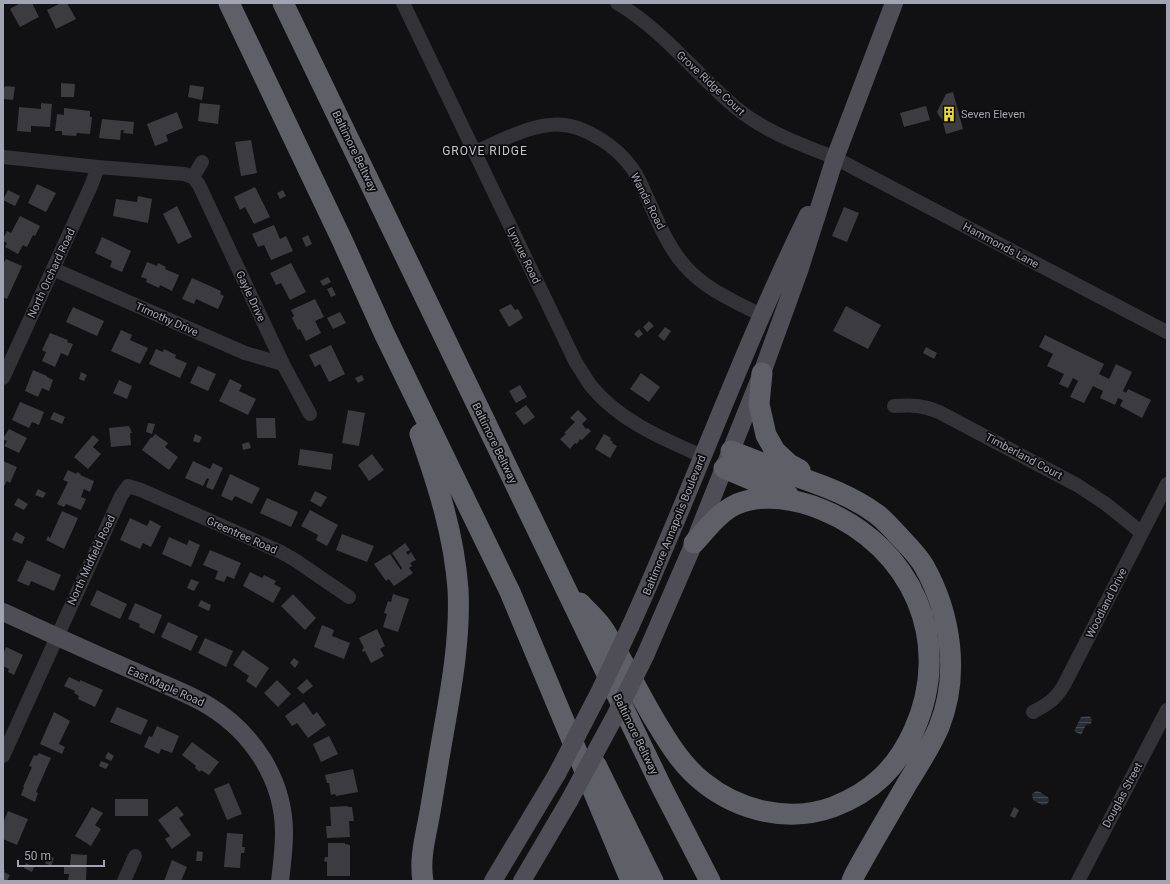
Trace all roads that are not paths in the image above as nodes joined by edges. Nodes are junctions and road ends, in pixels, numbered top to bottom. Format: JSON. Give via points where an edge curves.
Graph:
{"nodes":[{"id":1,"x":229,"y":3,"type":"edge"},
{"id":2,"x":282,"y":3,"type":"edge"},
{"id":3,"x":403,"y":3,"type":"edge"},
{"id":4,"x":617,"y":3,"type":"edge"},
{"id":5,"x":894,"y":3,"type":"edge"},
{"id":6,"x":475,"y":152,"type":"junction"},
{"id":7,"x":3,"y":157,"type":"edge"},
{"id":8,"x":835,"y":158,"type":"junction"},
{"id":9,"x":202,"y":162,"type":"dead end"},
{"id":10,"x":98,"y":167,"type":"junction"},
{"id":11,"x":193,"y":177,"type":"junction"},
{"id":12,"x":53,"y":269,"type":"junction"},
{"id":13,"x":761,"y":315,"type":"junction"},
{"id":14,"x":1167,"y":332,"type":"edge"},
{"id":15,"x":384,"y":333,"type":"junction"},
{"id":16,"x":283,"y":364,"type":"junction"},
{"id":17,"x":762,"y":373,"type":"junction"},
{"id":18,"x":3,"y":378,"type":"edge"},
{"id":19,"x":894,"y":406,"type":"dead end"},
{"id":20,"x":310,"y":414,"type":"dead end"},
{"id":21,"x":702,"y":456,"type":"junction"},
{"id":22,"x":727,"y":459,"type":"junction"},
{"id":23,"x":1167,"y":484,"type":"edge"},
{"id":24,"x":128,"y":486,"type":"joint"},
{"id":25,"x":829,"y":488,"type":"junction"},
{"id":26,"x":808,"y":503,"type":"junction"},
{"id":27,"x":1142,"y":533,"type":"junction"},
{"id":28,"x":694,"y":543,"type":"junction"},
{"id":29,"x":564,"y":586,"type":"junction"},
{"id":30,"x":510,"y":592,"type":"junction"},
{"id":31,"x":349,"y":597,"type":"dead end"},
{"id":32,"x":3,"y":612,"type":"edge"},
{"id":33,"x":56,"y":636,"type":"junction"},
{"id":34,"x":1167,"y":710,"type":"edge"},
{"id":35,"x":1033,"y":712,"type":"dead end"},
{"id":36,"x":3,"y":756,"type":"edge"},
{"id":37,"x":661,"y":786,"type":"junction"},
{"id":38,"x":433,"y":795,"type":"junction"},
{"id":39,"x":135,"y":856,"type":"dead end"},
{"id":40,"x":124,"y":881,"type":"edge"},
{"id":41,"x":280,"y":881,"type":"edge"},
{"id":42,"x":423,"y":881,"type":"edge"},
{"id":43,"x":436,"y":881,"type":"edge"},
{"id":44,"x":493,"y":881,"type":"edge"},
{"id":45,"x":522,"y":881,"type":"edge"},
{"id":46,"x":631,"y":881,"type":"edge"},
{"id":47,"x":653,"y":881,"type":"edge"},
{"id":48,"x":701,"y":881,"type":"edge"},
{"id":49,"x":710,"y":881,"type":"edge"},
{"id":50,"x":852,"y":881,"type":"edge"},
{"id":51,"x":1078,"y":881,"type":"edge"}],
"edges":[{"from":1,"to":15,"type":"highway"},
{"from":2,"to":29,"type":"highway","name":"Baltimore Beltway"},
{"from":3,"to":6,"type":"street","name":"Lynvue Road"},
{"from":4,"to":8,"type":"street","name":"Grove Ridge Court","via":[[654,29],[736,108],[755,122],[783,138]]},
{"from":5,"to":8,"type":"main road","name":"Baltimore Annapolis Boulevard"},
{"from":6,"to":13,"type":"street","name":"Wanda Road","via":[[530,129],[550,124],[568,126],[605,141],[623,157],[638,178],[670,244],[684,266],[718,292]]},
{"from":6,"to":21,"type":"street","name":"Lynvue Road","via":[[576,363],[591,386],[629,420],[652,434]]},
{"from":7,"to":10,"type":"street"},
{"from":8,"to":13,"type":"main road","name":"Baltimore Annapolis Boulevard"},
{"from":8,"to":14,"type":"street","name":"Hammonds Lane"},
{"from":8,"to":17,"type":"main road","name":"Baltimore Annapolis Boulevard","via":[[799,272]]},
{"from":9,"to":11,"type":"street"},
{"from":10,"to":11,"type":"street","via":[[184,174]]},
{"from":10,"to":12,"type":"street","name":"North Orchard Road"},
{"from":11,"to":16,"type":"street","name":"Gayle Drive"},
{"from":12,"to":16,"type":"street","name":"Timothy Drive","via":[[245,353]]},
{"from":12,"to":18,"type":"street","name":"North Orchard Road"},
{"from":13,"to":21,"type":"main road","name":"Baltimore Annapolis Boulevard"},
{"from":15,"to":30,"type":"highway"},
{"from":15,"to":38,"type":"highway","via":[[438,484],[454,552],[458,591],[457,630]]},
{"from":16,"to":20,"type":"street","name":"Gayle Drive"},
{"from":17,"to":22,"type":"main road","name":"Baltimore Annapolis Boulevard"},
{"from":17,"to":25,"type":"highway","via":[[759,404],[766,435],[775,451],[789,464]]},
{"from":19,"to":27,"type":"street","name":"Timberland Court","via":[[917,405],[940,412],[1077,485]]},
{"from":21,"to":22,"type":"main road"},
{"from":21,"to":44,"type":"main road","name":"Baltimore Annapolis Boulevard","bridge":true,"via":[[655,572],[599,692],[557,774]]},
{"from":22,"to":25,"type":"highway"},
{"from":22,"to":26,"type":"highway"},
{"from":22,"to":28,"type":"main road","name":"Baltimore Annapolis Boulevard"},
{"from":23,"to":27,"type":"street","name":"Woodland Drive"},
{"from":24,"to":31,"type":"street","name":"Greentree Road","via":[[281,552]]},
{"from":24,"to":33,"type":"street","name":"North Midfield Road"},
{"from":25,"to":50,"type":"highway","via":[[876,513],[909,546],[924,566],[944,614],[951,663],[950,686],[939,727]]},
{"from":26,"to":28,"type":"highway","via":[[770,498],[754,499],[735,505],[719,515]]},
{"from":26,"to":29,"type":"highway","via":[[853,526],[887,554],[916,595],[930,645],[926,698],[920,718],[896,762],[884,777],[848,802],[826,810],[785,815],[763,812],[724,797],[703,783],[686,767],[666,739],[603,628]]},
{"from":27,"to":35,"type":"street","name":"Woodland Drive","via":[[1058,695]]},
{"from":28,"to":45,"type":"main road","name":"Baltimore Annapolis Boulevard","bridge":true,"via":[[645,656],[615,716]]},
{"from":29,"to":37,"type":"highway","name":"Baltimore Beltway"},
{"from":30,"to":46,"type":"highway"},
{"from":30,"to":47,"type":"highway"},
{"from":32,"to":33,"type":"main road","name":"East Maple Road"},
{"from":33,"to":36,"type":"street","name":"North Midfield Road"},
{"from":33,"to":41,"type":"main road","name":"East Maple Road","via":[[209,705],[230,720],[250,740],[274,782],[281,807],[284,832]]},
{"from":34,"to":51,"type":"street","name":"Douglas Street"},
{"from":37,"to":48,"type":"highway"},
{"from":37,"to":49,"type":"highway","name":"Baltimore Beltway"},
{"from":38,"to":42,"type":"highway","via":[[422,854]]},
{"from":38,"to":43,"type":"highway","via":[[432,853]]},
{"from":39,"to":40,"type":"street"}]}
